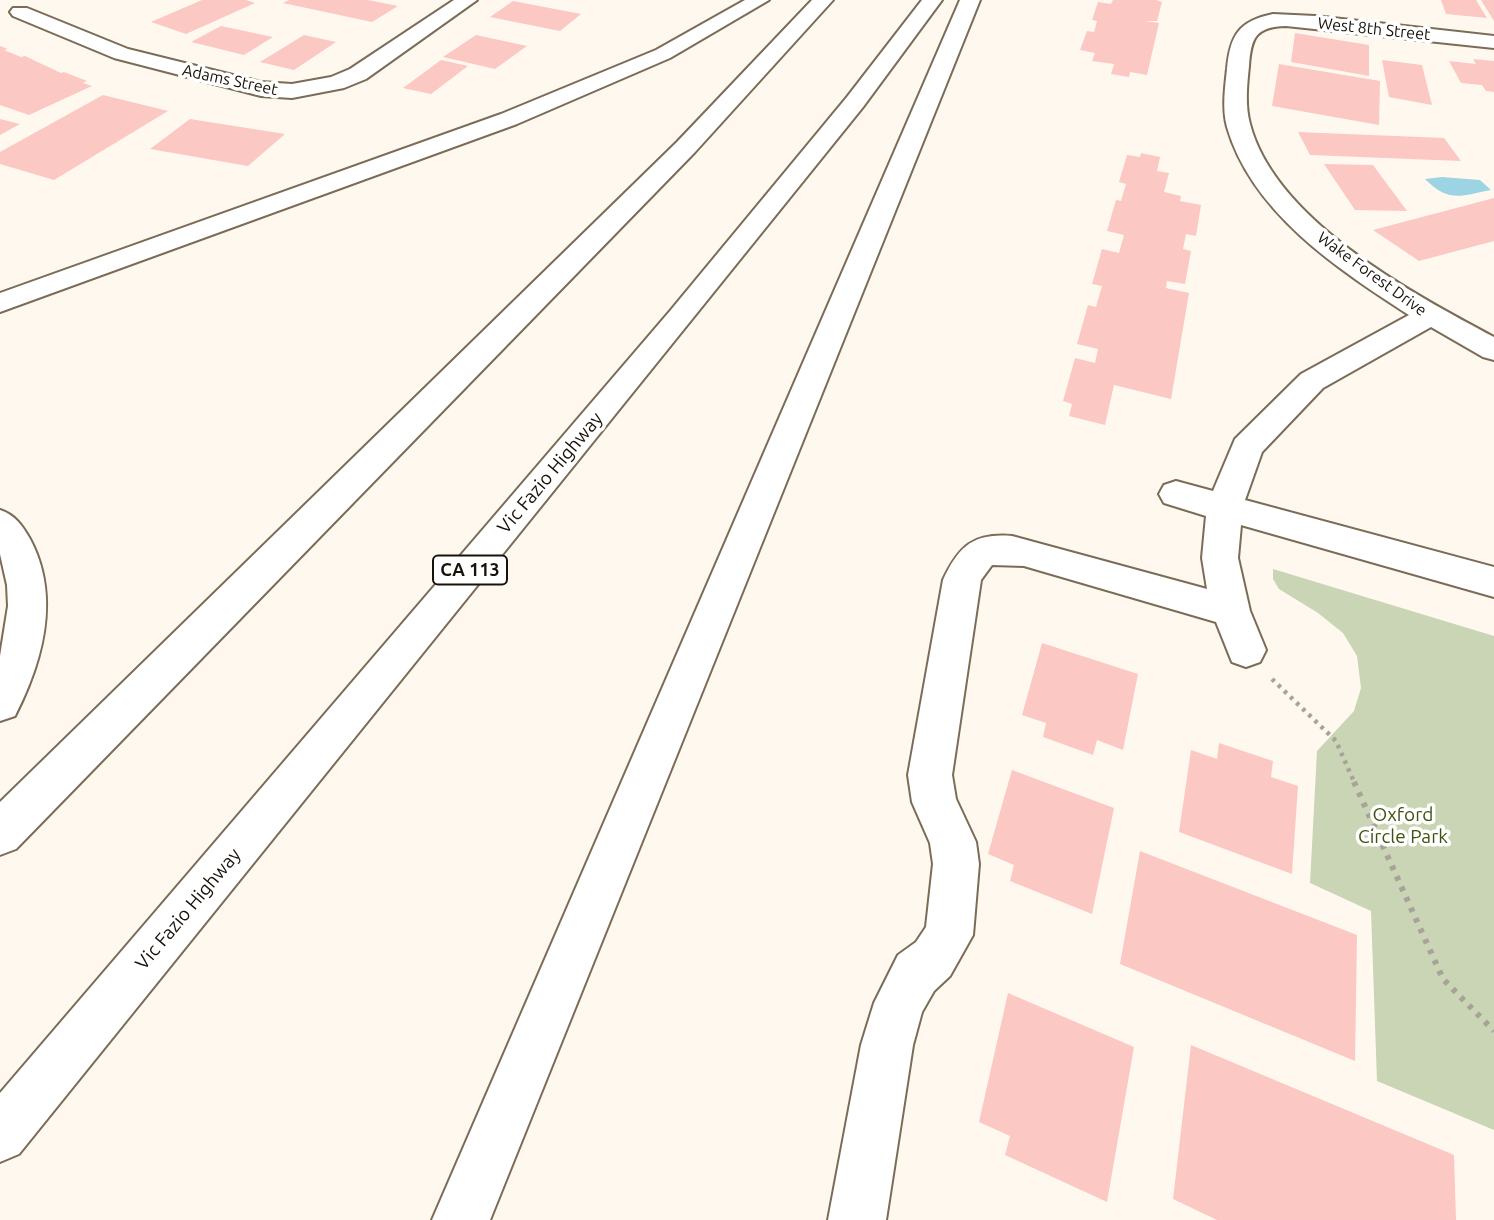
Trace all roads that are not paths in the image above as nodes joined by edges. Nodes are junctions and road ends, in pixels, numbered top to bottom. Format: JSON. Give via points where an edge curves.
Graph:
{"nodes":[{"id":1,"x":467,"y":0,"type":"edge"},
{"id":2,"x":759,"y":0,"type":"edge"},
{"id":3,"x":823,"y":0,"type":"edge"},
{"id":4,"x":932,"y":0,"type":"edge"},
{"id":5,"x":970,"y":0,"type":"edge"},
{"id":6,"x":43,"y":4,"type":"dead end"},
{"id":7,"x":10,"y":16,"type":"edge"},
{"id":8,"x":1255,"y":25,"type":"joint"},
{"id":9,"x":1494,"y":42,"type":"edge"},
{"id":10,"x":0,"y":303,"type":"edge"},
{"id":11,"x":1429,"y":316,"type":"junction"},
{"id":12,"x":1494,"y":350,"type":"edge"},
{"id":13,"x":1176,"y":494,"type":"dead end"},
{"id":14,"x":1224,"y":507,"type":"junction"},
{"id":15,"x":0,"y":524,"type":"edge"},
{"id":16,"x":1494,"y":582,"type":"edge"},
{"id":17,"x":1231,"y":611,"type":"junction"},
{"id":18,"x":1246,"y":650,"type":"road end"},
{"id":19,"x":0,"y":703,"type":"edge"},
{"id":20,"x":0,"y":833,"type":"edge"},
{"id":21,"x":0,"y":1135,"type":"edge"},
{"id":22,"x":461,"y":1220,"type":"edge"},
{"id":23,"x":857,"y":1220,"type":"edge"}],
"edges":[{"from":1,"to":7,"type":"main road","name":"Adams Street","via":[[358,74],[292,91],[261,89],[121,54]]},
{"from":2,"to":10,"type":"main road","via":[[663,54],[509,119]]},
{"from":3,"to":20,"type":"main road","via":[[686,146]]},
{"from":4,"to":21,"type":"main road","name":"Vic Fazio Highway","number":"CA 113","via":[[672,327]]},
{"from":5,"to":22,"type":"main road"},
{"from":6,"to":7,"type":"main road"},
{"from":8,"to":9,"type":"main road","name":"West 8th Street","via":[[1291,20]]},
{"from":8,"to":11,"type":"main road","name":"Wake Forest Drive","via":[[1246,30],[1239,44],[1236,104],[1239,127],[1261,174],[1307,226]]},
{"from":11,"to":12,"type":"main road","name":"Wake Forest Drive"},
{"from":11,"to":14,"type":"main road","via":[[1312,381],[1247,447]]},
{"from":13,"to":14,"type":"main road"},
{"from":14,"to":16,"type":"main road"},
{"from":14,"to":17,"type":"main road","via":[[1220,558]]},
{"from":15,"to":19,"type":"main road","via":[[15,545],[26,580],[26,634]]},
{"from":17,"to":18,"type":"main road"},
{"from":17,"to":23,"type":"main road","via":[[1024,552],[990,550],[972,558],[967,566],[930,775],[934,802],[953,842],[956,864],[949,935],[933,960],[916,973],[899,1003],[887,1045]]}]}
